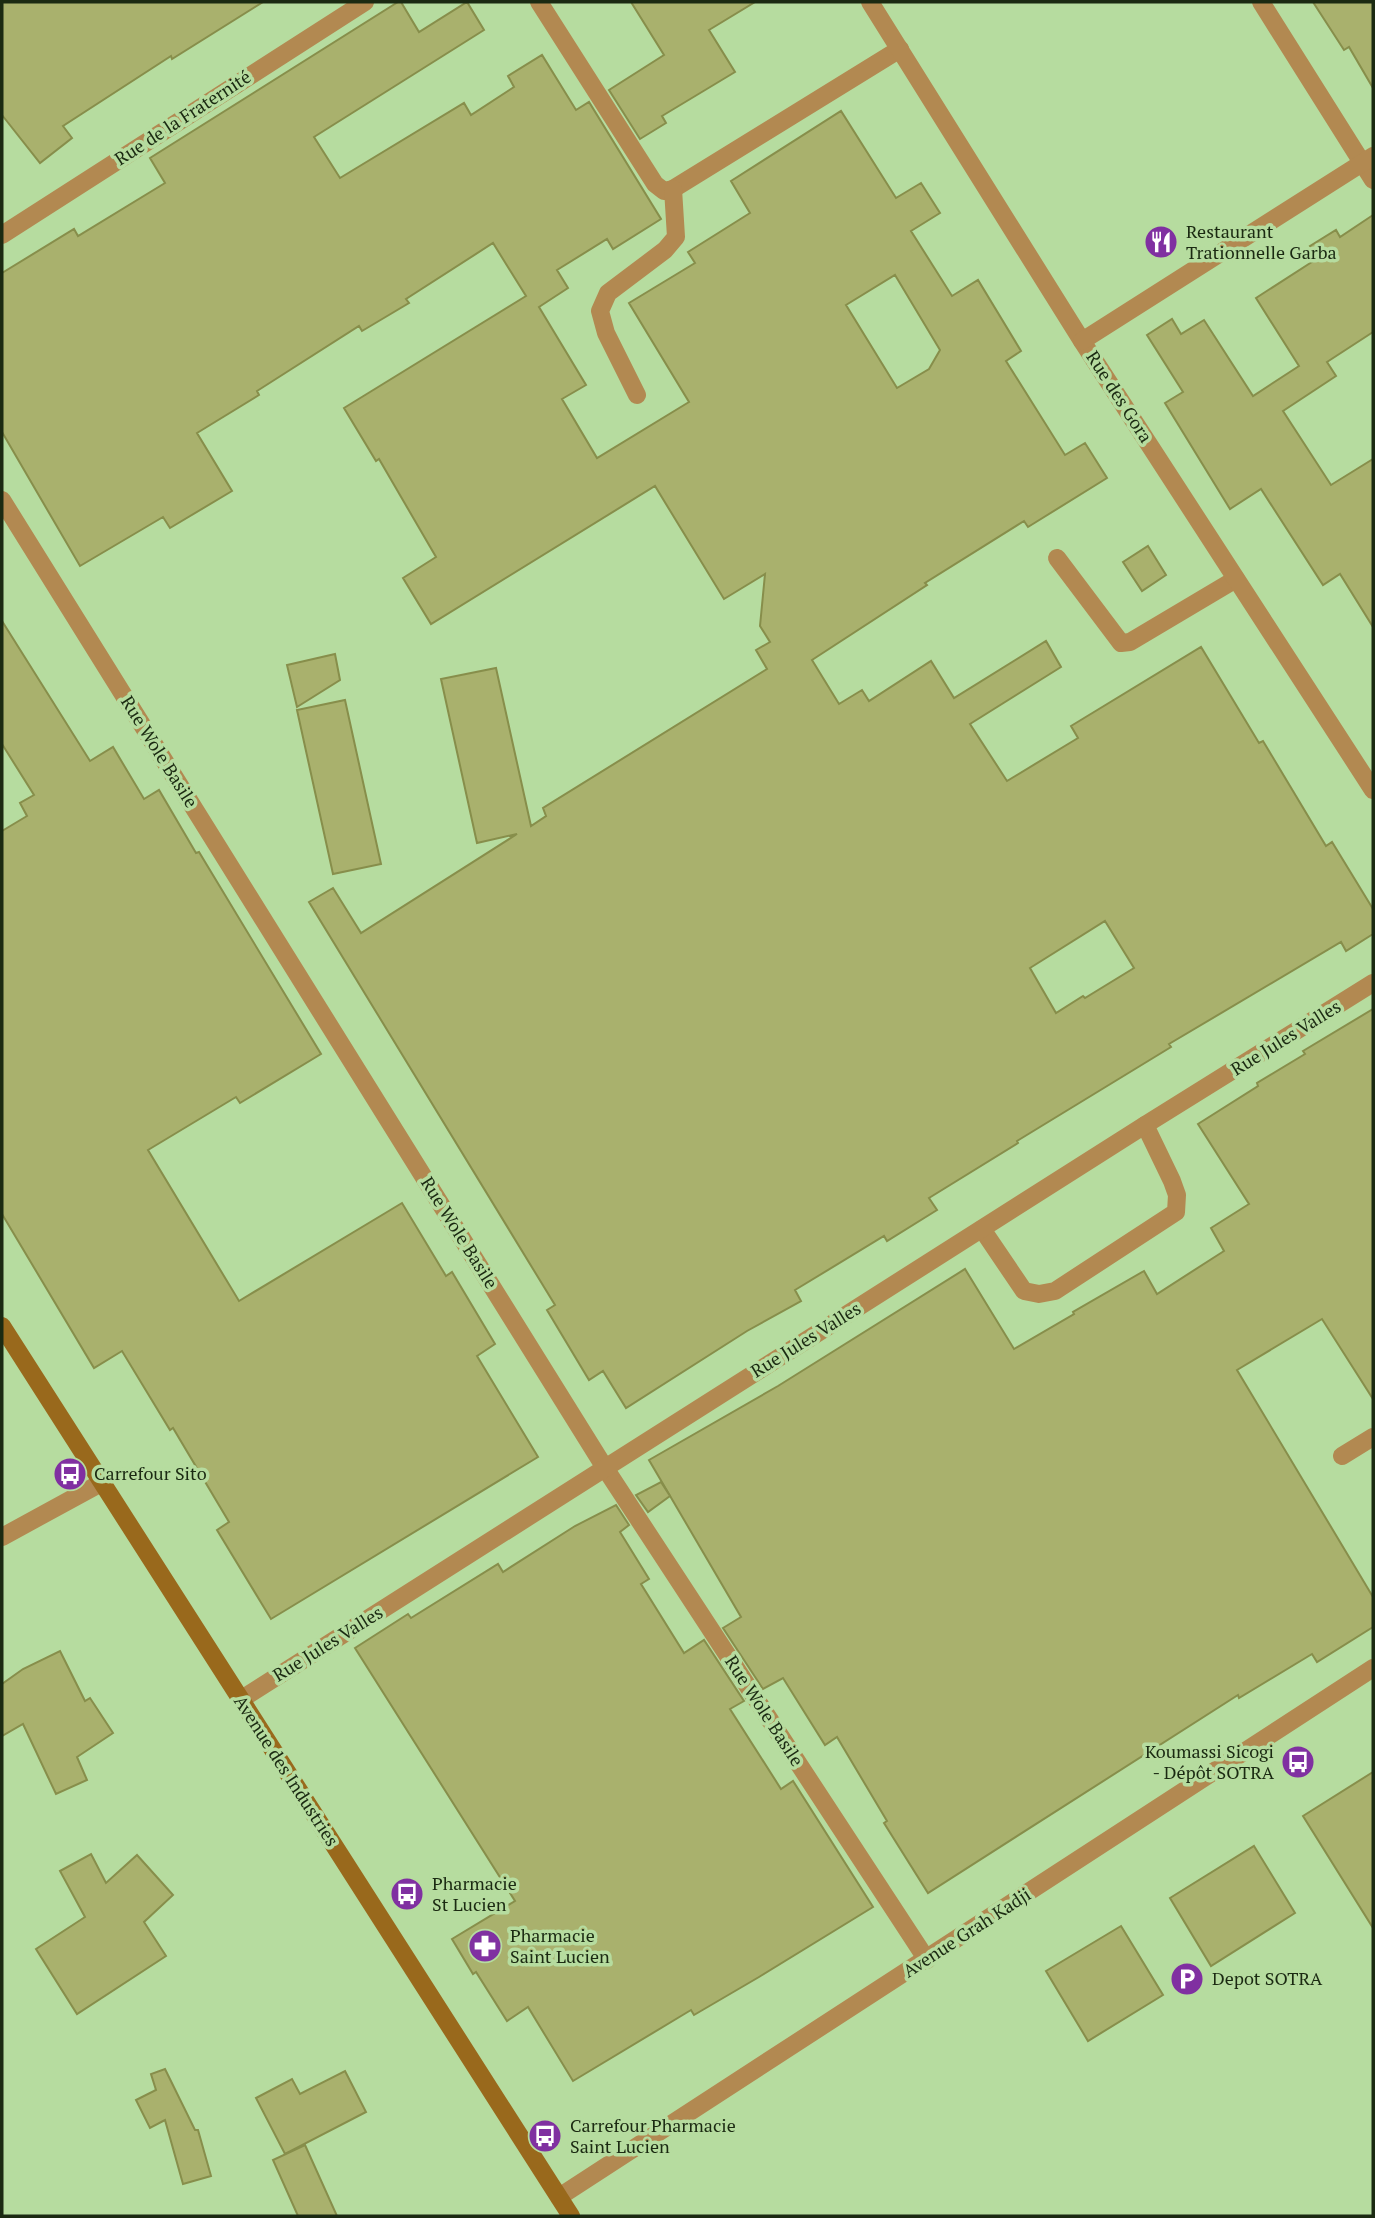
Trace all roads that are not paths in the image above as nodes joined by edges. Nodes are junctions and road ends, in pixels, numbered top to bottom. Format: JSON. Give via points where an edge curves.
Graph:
{"nodes":[{"id":1,"x":365,"y":2,"type":"edge"},
{"id":2,"x":540,"y":2,"type":"edge"},
{"id":3,"x":870,"y":2,"type":"edge"},
{"id":4,"x":1261,"y":2,"type":"edge"},
{"id":5,"x":900,"y":49,"type":"junction"},
{"id":6,"x":1368,"y":160,"type":"edge"},
{"id":7,"x":1373,"y":180,"type":"edge"},
{"id":8,"x":673,"y":189,"type":"junction"},
{"id":9,"x":2,"y":235,"type":"edge"},
{"id":10,"x":1082,"y":341,"type":"junction"},
{"id":11,"x":637,"y":395,"type":"dead end"},
{"id":12,"x":2,"y":500,"type":"edge"},
{"id":13,"x":1056,"y":558,"type":"dead end"},
{"id":14,"x":1236,"y":579,"type":"junction"},
{"id":15,"x":1373,"y":790,"type":"edge"},
{"id":16,"x":1373,"y":983,"type":"edge"},
{"id":17,"x":1145,"y":1125,"type":"junction"},
{"id":18,"x":982,"y":1229,"type":"junction"},
{"id":19,"x":2,"y":1326,"type":"edge"},
{"id":20,"x":1373,"y":1437,"type":"edge"},
{"id":21,"x":1342,"y":1456,"type":"dead end"},
{"id":22,"x":605,"y":1468,"type":"junction"},
{"id":23,"x":101,"y":1483,"type":"junction"},
{"id":24,"x":2,"y":1537,"type":"edge"},
{"id":25,"x":1373,"y":1668,"type":"edge"},
{"id":26,"x":240,"y":1700,"type":"junction"},
{"id":27,"x":927,"y":1960,"type":"junction"},
{"id":28,"x":559,"y":2197,"type":"junction"},
{"id":29,"x":571,"y":2216,"type":"edge"}],
"edges":[{"from":1,"to":9,"type":"street","name":"Rue de la Fraternité"},
{"from":2,"to":8,"type":"street","via":[[655,184],[664,191]]},
{"from":3,"to":5,"type":"street","name":"Rue des Gora"},
{"from":4,"to":6,"type":"street"},
{"from":5,"to":8,"type":"street"},
{"from":5,"to":10,"type":"street","name":"Rue des Gora"},
{"from":6,"to":7,"type":"street"},
{"from":6,"to":10,"type":"street"},
{"from":8,"to":11,"type":"street","via":[[676,237],[608,293],[600,311]]},
{"from":10,"to":14,"type":"street","name":"Rue des Gora"},
{"from":12,"to":22,"type":"street","name":"Rue Wole Basile"},
{"from":13,"to":14,"type":"street","via":[[1121,643],[1130,642]]},
{"from":14,"to":15,"type":"street","name":"Rue des Gora"},
{"from":16,"to":17,"type":"street","name":"Rue Jules Valles"},
{"from":17,"to":18,"type":"street","name":"Rue Jules Valles"},
{"from":17,"to":18,"type":"street","via":[[1177,1195],[1176,1212],[1055,1291],[1024,1291]]},
{"from":18,"to":22,"type":"street","name":"Rue Jules Valles"},
{"from":19,"to":23,"type":"street","name":"Avenue des Industries"},
{"from":20,"to":21,"type":"street"},
{"from":22,"to":26,"type":"street","name":"Rue Jules Valles"},
{"from":22,"to":27,"type":"street","name":"Rue Wole Basile"},
{"from":23,"to":24,"type":"street"},
{"from":23,"to":26,"type":"street","name":"Avenue des Industries"},
{"from":25,"to":27,"type":"street","name":"Avenue Grah Kadji"},
{"from":26,"to":28,"type":"street","name":"Avenue des Industries"},
{"from":27,"to":28,"type":"street","name":"Avenue Grah Kadji"},
{"from":28,"to":29,"type":"street","name":"Avenue des Industries"}]}
